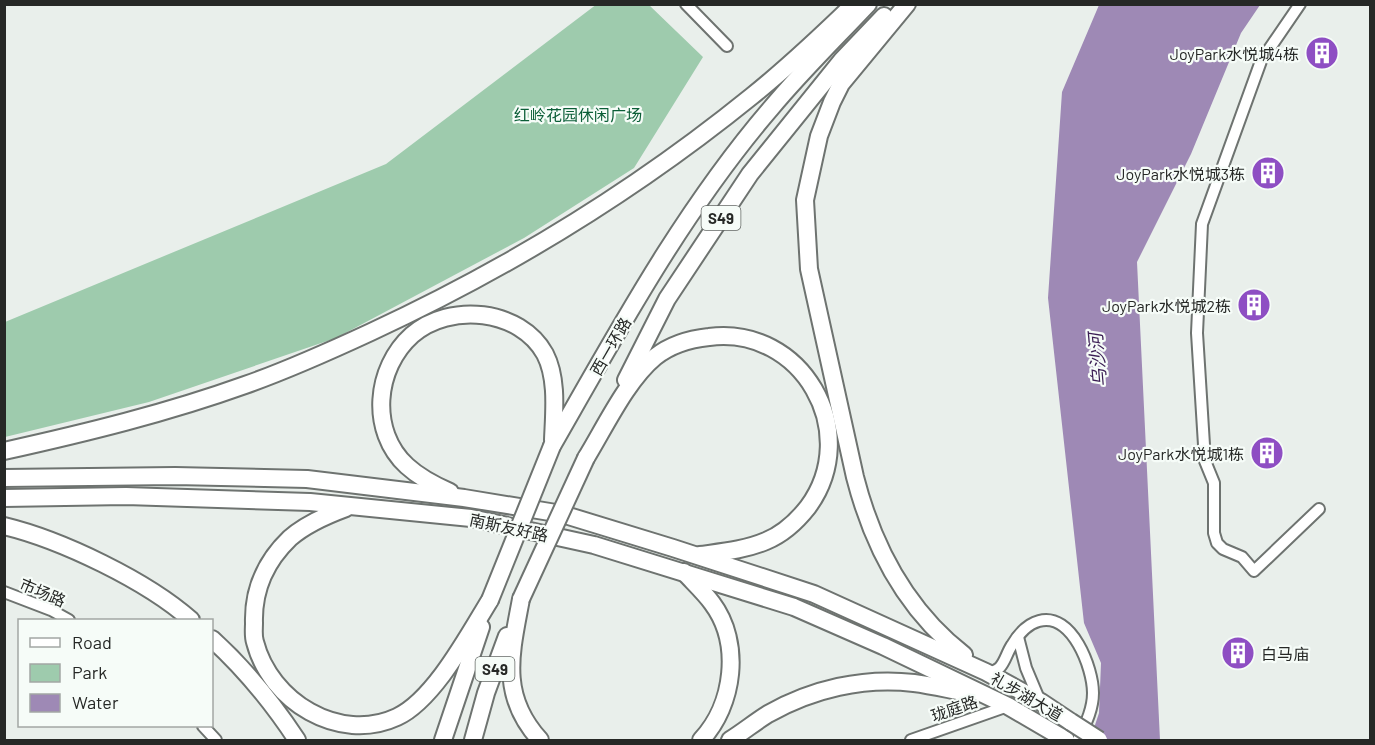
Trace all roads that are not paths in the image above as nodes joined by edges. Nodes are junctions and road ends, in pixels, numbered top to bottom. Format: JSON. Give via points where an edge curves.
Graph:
{"nodes":[{"id":1,"x":686,"y":4,"type":"edge"},
{"id":2,"x":854,"y":4,"type":"edge"},
{"id":3,"x":868,"y":4,"type":"edge"},
{"id":4,"x":896,"y":4,"type":"edge"},
{"id":5,"x":907,"y":4,"type":"edge"},
{"id":6,"x":1300,"y":4,"type":"edge"},
{"id":7,"x":727,"y":46,"type":"dead end"},
{"id":8,"x":552,"y":446,"type":"junction"},
{"id":9,"x":4,"y":451,"type":"edge"},
{"id":10,"x":586,"y":458,"type":"junction"},
{"id":11,"x":4,"y":478,"type":"edge"},
{"id":12,"x":4,"y":498,"type":"edge"},
{"id":13,"x":464,"y":498,"type":"junction"},
{"id":14,"x":351,"y":506,"type":"junction"},
{"id":15,"x":1319,"y":509,"type":"dead end"},
{"id":16,"x":4,"y":526,"type":"edge"},
{"id":17,"x":698,"y":556,"type":"junction"},
{"id":18,"x":683,"y":571,"type":"junction"},
{"id":19,"x":4,"y":592,"type":"edge"},
{"id":20,"x":521,"y":599,"type":"junction"},
{"id":21,"x":490,"y":600,"type":"junction"},
{"id":22,"x":66,"y":619,"type":"edge"},
{"id":23,"x":188,"y":619,"type":"edge"},
{"id":24,"x":1018,"y":637,"type":"junction"},
{"id":25,"x":213,"y":640,"type":"edge"},
{"id":26,"x":986,"y":672,"type":"junction"},
{"id":27,"x":985,"y":696,"type":"junction"},
{"id":28,"x":1041,"y":702,"type":"junction"},
{"id":29,"x":1008,"y":706,"type":"junction"},
{"id":30,"x":204,"y":727,"type":"edge"},
{"id":31,"x":1063,"y":739,"type":"edge"},
{"id":32,"x":216,"y":741,"type":"edge"},
{"id":33,"x":297,"y":741,"type":"edge"},
{"id":34,"x":443,"y":741,"type":"edge"},
{"id":35,"x":473,"y":741,"type":"edge"},
{"id":36,"x":540,"y":741,"type":"edge"},
{"id":37,"x":701,"y":741,"type":"edge"},
{"id":38,"x":730,"y":741,"type":"edge"},
{"id":39,"x":911,"y":741,"type":"edge"},
{"id":40,"x":1078,"y":741,"type":"edge"},
{"id":41,"x":1099,"y":741,"type":"edge"}],
"edges":[{"from":1,"to":7,"type":"street"},
{"from":2,"to":9,"type":"highway","via":[[812,46],[752,96],[653,170],[535,248],[434,302],[245,385],[164,411]]},
{"from":3,"to":8,"type":"highway","name":"西一环路","number":"S49","via":[[772,106],[707,191],[634,303]]},
{"from":4,"to":10,"type":"highway","name":"西一环路","number":"S49","via":[[842,60],[750,174],[667,299]]},
{"from":5,"to":26,"type":"highway","via":[[841,84],[819,136],[806,200],[808,269],[855,477],[876,542],[894,577],[917,608],[948,643]]},
{"from":6,"to":15,"type":"street","via":[[1261,61],[1203,224],[1197,333],[1205,460],[1214,483],[1217,543],[1242,557],[1254,571]]},
{"from":8,"to":13,"type":"highway","via":[[552,380],[545,355],[528,334],[508,321],[485,315],[457,315],[413,334],[384,377],[384,426],[406,465],[427,481]]},
{"from":8,"to":21,"type":"highway","name":"西一环路","number":"S49","bridge":true},
{"from":10,"to":17,"type":"highway","via":[[636,376],[674,345],[722,335],[770,346],[790,359],[807,378],[823,407],[829,434],[822,482],[801,516],[767,541]]},
{"from":10,"to":20,"type":"highway","name":"西一环路","number":"S49","bridge":true},
{"from":11,"to":13,"type":"highway","name":"南斯友好路","via":[[307,479]]},
{"from":12,"to":14,"type":"highway","name":"南斯友好路","via":[[126,496]]},
{"from":13,"to":17,"type":"highway","name":"南斯友好路","via":[[562,514]]},
{"from":14,"to":18,"type":"highway","name":"南斯友好路","via":[[471,518],[594,545]]},
{"from":14,"to":21,"type":"highway","via":[[322,517],[291,537],[272,558],[260,580],[254,610],[255,641],[284,694],[307,711],[333,723],[370,726],[398,717],[421,699],[442,673]]},
{"from":16,"to":23,"type":"highway","via":[[75,551],[134,581]]},
{"from":17,"to":26,"type":"highway","name":"南斯友好路","via":[[814,594]]},
{"from":18,"to":27,"type":"highway","name":"南斯友好路","via":[[794,607]]},
{"from":18,"to":37,"type":"highway","via":[[713,604],[729,644],[728,692],[719,715]]},
{"from":19,"to":22,"type":"street","name":"市场路"},
{"from":20,"to":35,"type":"highway","name":"西一环路","number":"S49","via":[[486,693]]},
{"from":20,"to":36,"type":"highway","via":[[510,678],[524,717]]},
{"from":21,"to":34,"type":"highway","name":"西一环路","number":"S49"},
{"from":24,"to":26,"type":"street","via":[[998,669]]},
{"from":24,"to":28,"type":"street"},
{"from":24,"to":40,"type":"street","via":[[1031,624],[1051,621],[1066,628],[1080,647],[1090,669],[1093,692],[1090,713]]},
{"from":25,"to":33,"type":"highway","via":[[273,703]]},
{"from":26,"to":28,"type":"highway","name":"礼步湖大道"},
{"from":27,"to":29,"type":"highway","name":"礼步湖大道"},
{"from":27,"to":38,"type":"highway","via":[[914,683],[876,681],[844,685],[790,703]]},
{"from":28,"to":41,"type":"highway","name":"礼步湖大道","bridge":true},
{"from":29,"to":31,"type":"highway","name":"礼步湖大道"},
{"from":29,"to":39,"type":"street","name":"珑庭路"},
{"from":30,"to":32,"type":"street"}]}
